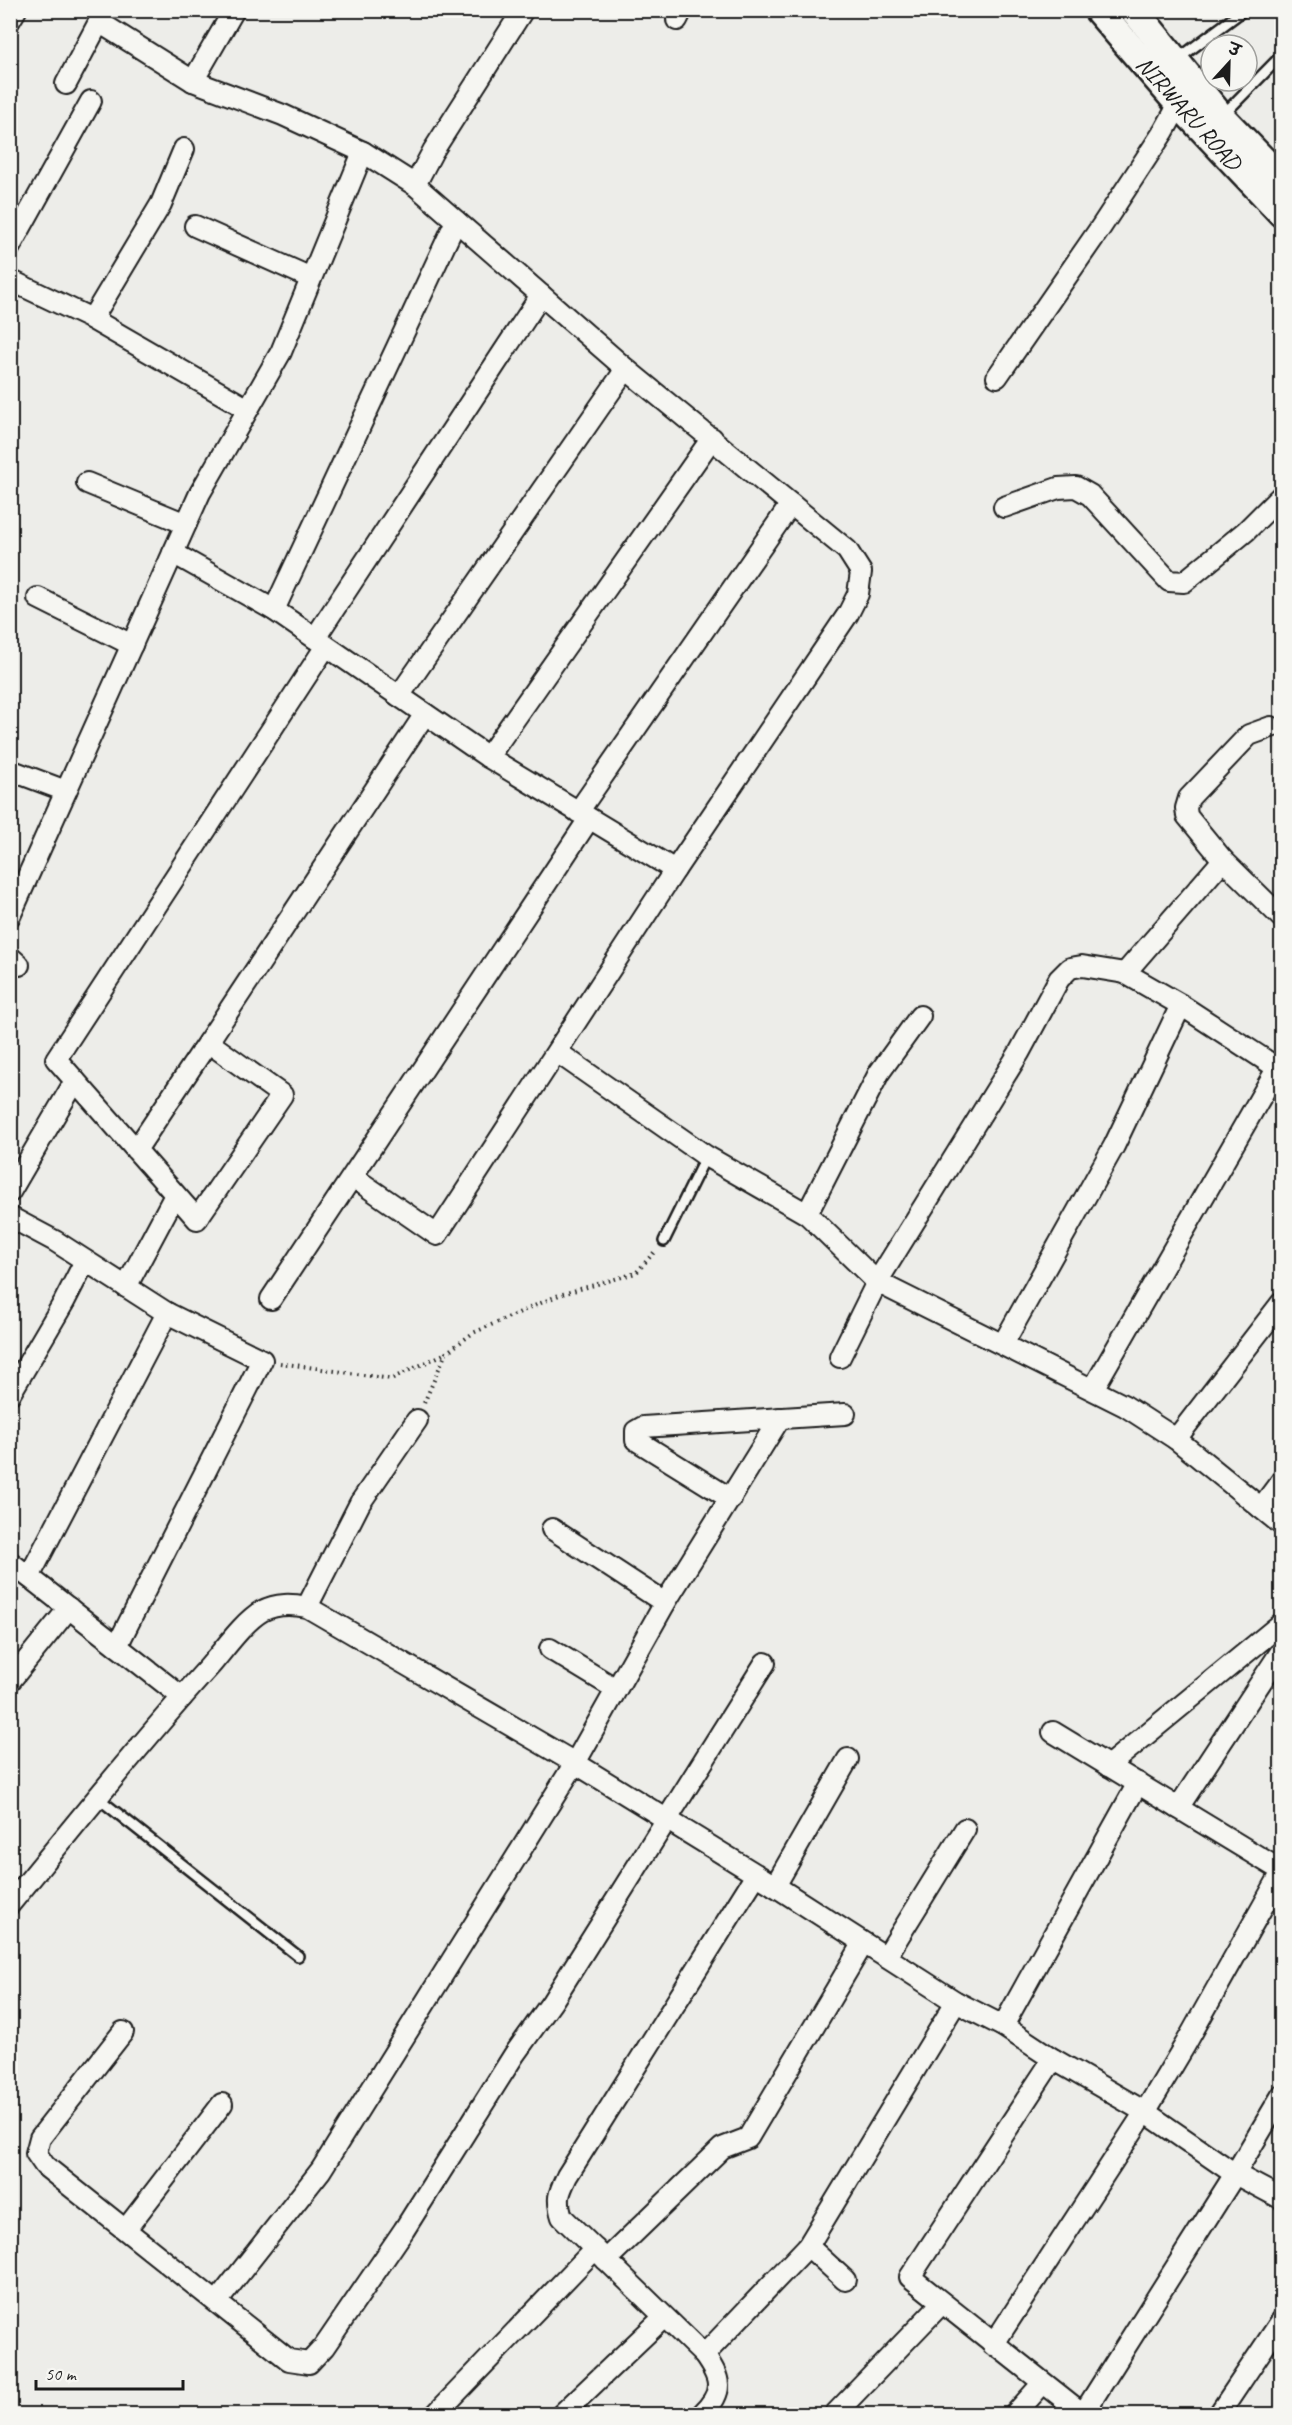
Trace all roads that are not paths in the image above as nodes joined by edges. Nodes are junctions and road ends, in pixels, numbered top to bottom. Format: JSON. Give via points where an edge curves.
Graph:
{"nodes":[{"id":1,"x":16,"y":10,"type":"edge"},
{"id":2,"x":234,"y":10,"type":"edge"},
{"id":3,"x":523,"y":10,"type":"edge"},
{"id":4,"x":1098,"y":10,"type":"edge"},
{"id":5,"x":1134,"y":10,"type":"edge"},
{"id":6,"x":1244,"y":10,"type":"edge"},
{"id":7,"x":102,"y":16,"type":"edge"},
{"id":8,"x":10,"y":20,"type":"edge"},
{"id":9,"x":1281,"y":55,"type":"edge"},
{"id":10,"x":1176,"y":60,"type":"junction"},
{"id":11,"x":193,"y":81,"type":"junction"},
{"id":12,"x":66,"y":84,"type":"dead end"},
{"id":13,"x":91,"y":101,"type":"dead end"},
{"id":14,"x":1179,"y":104,"type":"junction"},
{"id":15,"x":1221,"y":117,"type":"junction"},
{"id":16,"x":184,"y":149,"type":"dead end"},
{"id":17,"x":363,"y":152,"type":"junction"},
{"id":18,"x":1281,"y":180,"type":"edge"},
{"id":19,"x":415,"y":185,"type":"junction"},
{"id":20,"x":1281,"y":213,"type":"edge"},
{"id":21,"x":456,"y":221,"type":"junction"},
{"id":22,"x":195,"y":226,"type":"dead end"},
{"id":23,"x":10,"y":247,"type":"edge"},
{"id":24,"x":311,"y":278,"type":"junction"},
{"id":25,"x":10,"y":280,"type":"edge"},
{"id":26,"x":541,"y":295,"type":"junction"},
{"id":27,"x":92,"y":319,"type":"junction"},
{"id":28,"x":626,"y":369,"type":"junction"},
{"id":29,"x":997,"y":377,"type":"dead end"},
{"id":30,"x":248,"y":409,"type":"junction"},
{"id":31,"x":712,"y":438,"type":"junction"},
{"id":32,"x":87,"y":483,"type":"dead end"},
{"id":33,"x":1281,"y":495,"type":"edge"},
{"id":34,"x":791,"y":504,"type":"junction"},
{"id":35,"x":1004,"y":507,"type":"dead end"},
{"id":36,"x":186,"y":524,"type":"junction"},
{"id":37,"x":173,"y":553,"type":"junction"},
{"id":38,"x":38,"y":598,"type":"dead end"},
{"id":39,"x":274,"y":610,"type":"junction"},
{"id":40,"x":321,"y":642,"type":"junction"},
{"id":41,"x":132,"y":645,"type":"junction"},
{"id":42,"x":399,"y":696,"type":"junction"},
{"id":43,"x":425,"y":714,"type":"junction"},
{"id":44,"x":1271,"y":727,"type":"dead end"},
{"id":45,"x":488,"y":757,"type":"junction"},
{"id":46,"x":10,"y":771,"type":"edge"},
{"id":47,"x":66,"y":791,"type":"junction"},
{"id":48,"x":583,"y":816,"type":"junction"},
{"id":49,"x":1223,"y":860,"type":"junction"},
{"id":50,"x":675,"y":870,"type":"junction"},
{"id":51,"x":10,"y":916,"type":"edge"},
{"id":52,"x":1281,"y":918,"type":"edge"},
{"id":53,"x":1125,"y":974,"type":"junction"},
{"id":54,"x":1181,"y":1005,"type":"junction"},
{"id":55,"x":920,"y":1016,"type":"dead end"},
{"id":56,"x":208,"y":1042,"type":"junction"},
{"id":57,"x":557,"y":1052,"type":"junction"},
{"id":58,"x":1280,"y":1066,"type":"edge"},
{"id":59,"x":75,"y":1081,"type":"junction"},
{"id":60,"x":136,"y":1150,"type":"junction"},
{"id":61,"x":706,"y":1156,"type":"junction"},
{"id":62,"x":353,"y":1177,"type":"junction"},
{"id":63,"x":10,"y":1192,"type":"edge"},
{"id":64,"x":175,"y":1195,"type":"junction"},
{"id":65,"x":807,"y":1214,"type":"junction"},
{"id":66,"x":10,"y":1217,"type":"edge"},
{"id":67,"x":664,"y":1241,"type":"road end"},
{"id":68,"x":85,"y":1261,"type":"junction"},
{"id":69,"x":877,"y":1282,"type":"junction"},
{"id":70,"x":126,"y":1287,"type":"junction"},
{"id":71,"x":271,"y":1299,"type":"dead end"},
{"id":72,"x":1281,"y":1302,"type":"edge"},
{"id":73,"x":167,"y":1313,"type":"junction"},
{"id":74,"x":1003,"y":1344,"type":"junction"},
{"id":75,"x":840,"y":1358,"type":"dead end"},
{"id":76,"x":1093,"y":1389,"type":"junction"},
{"id":77,"x":10,"y":1394,"type":"edge"},
{"id":78,"x":845,"y":1414,"type":"dead end"},
{"id":79,"x":780,"y":1418,"type":"junction"},
{"id":80,"x":417,"y":1420,"type":"road end"},
{"id":81,"x":1176,"y":1439,"type":"junction"},
{"id":82,"x":1281,"y":1480,"type":"edge"},
{"id":83,"x":731,"y":1499,"type":"junction"},
{"id":84,"x":1261,"y":1508,"type":"junction"},
{"id":85,"x":1281,"y":1525,"type":"edge"},
{"id":86,"x":552,"y":1529,"type":"dead end"},
{"id":87,"x":10,"y":1562,"type":"edge"},
{"id":88,"x":29,"y":1577,"type":"junction"},
{"id":89,"x":665,"y":1603,"type":"junction"},
{"id":90,"x":307,"y":1607,"type":"junction"},
{"id":91,"x":69,"y":1608,"type":"junction"},
{"id":92,"x":1281,"y":1623,"type":"edge"},
{"id":93,"x":117,"y":1646,"type":"junction"},
{"id":94,"x":550,"y":1649,"type":"dead end"},
{"id":95,"x":1281,"y":1650,"type":"edge"},
{"id":96,"x":765,"y":1663,"type":"dead end"},
{"id":97,"x":10,"y":1681,"type":"edge"},
{"id":98,"x":616,"y":1689,"type":"junction"},
{"id":99,"x":182,"y":1697,"type":"junction"},
{"id":100,"x":1053,"y":1732,"type":"dead end"},
{"id":101,"x":848,"y":1759,"type":"dead end"},
{"id":102,"x":575,"y":1763,"type":"junction"},
{"id":103,"x":1108,"y":1766,"type":"junction"},
{"id":104,"x":1138,"y":1783,"type":"junction"},
{"id":105,"x":98,"y":1798,"type":"junction"},
{"id":106,"x":1178,"y":1808,"type":"junction"},
{"id":107,"x":668,"y":1820,"type":"junction"},
{"id":108,"x":965,"y":1829,"type":"dead end"},
{"id":109,"x":1281,"y":1871,"type":"edge"},
{"id":110,"x":756,"y":1875,"type":"junction"},
{"id":111,"x":775,"y":1886,"type":"junction"},
{"id":112,"x":10,"y":1904,"type":"edge"},
{"id":113,"x":862,"y":1944,"type":"junction"},
{"id":114,"x":297,"y":1956,"type":"dead end"},
{"id":115,"x":886,"y":1957,"type":"junction"},
{"id":116,"x":956,"y":2002,"type":"junction"},
{"id":117,"x":1003,"y":2026,"type":"junction"},
{"id":118,"x":123,"y":2032,"type":"dead end"},
{"id":119,"x":1053,"y":2059,"type":"junction"},
{"id":120,"x":1281,"y":2095,"type":"edge"},
{"id":121,"x":222,"y":2104,"type":"dead end"},
{"id":122,"x":1145,"y":2112,"type":"junction"},
{"id":123,"x":1235,"y":2174,"type":"junction"},
{"id":124,"x":1281,"y":2199,"type":"edge"},
{"id":125,"x":126,"y":2229,"type":"junction"},
{"id":126,"x":808,"y":2246,"type":"junction"},
{"id":127,"x":600,"y":2255,"type":"junction"},
{"id":128,"x":845,"y":2280,"type":"dead end"},
{"id":129,"x":217,"y":2302,"type":"junction"},
{"id":130,"x":942,"y":2303,"type":"junction"},
{"id":131,"x":664,"y":2316,"type":"junction"},
{"id":132,"x":1281,"y":2320,"type":"edge"},
{"id":133,"x":993,"y":2345,"type":"junction"},
{"id":134,"x":704,"y":2355,"type":"junction"},
{"id":135,"x":1042,"y":2384,"type":"junction"},
{"id":136,"x":436,"y":2415,"type":"edge"},
{"id":137,"x":562,"y":2415,"type":"edge"},
{"id":138,"x":702,"y":2415,"type":"edge"},
{"id":139,"x":835,"y":2415,"type":"edge"},
{"id":140,"x":1015,"y":2415,"type":"edge"},
{"id":141,"x":1219,"y":2415,"type":"edge"}],
"edges":[{"from":1,"to":8,"type":"street"},
{"from":2,"to":11,"type":"street"},
{"from":3,"to":19,"type":"street"},
{"from":4,"to":14,"type":"street","name":"NIRWARU ROAD"},
{"from":5,"to":10,"type":"street","name":"NIRWARU ROAD"},
{"from":6,"to":10,"type":"lane"},
{"from":7,"to":11,"type":"street"},
{"from":7,"to":12,"type":"street"},
{"from":9,"to":15,"type":"lane"},
{"from":10,"to":15,"type":"street","name":"NIRWARU ROAD"},
{"from":11,"to":17,"type":"street","via":[[283,114]]},
{"from":13,"to":23,"type":"street"},
{"from":14,"to":20,"type":"street","name":"NIRWARU ROAD"},
{"from":14,"to":29,"type":"street","via":[[1101,227]]},
{"from":15,"to":18,"type":"street","name":"NIRWARU ROAD"},
{"from":16,"to":27,"type":"street","via":[[161,204]]},
{"from":17,"to":19,"type":"street"},
{"from":17,"to":24,"type":"street"},
{"from":19,"to":21,"type":"street"},
{"from":21,"to":26,"type":"street"},
{"from":21,"to":39,"type":"street"},
{"from":22,"to":24,"type":"street"},
{"from":24,"to":30,"type":"street","via":[[281,352]]},
{"from":25,"to":27,"type":"street"},
{"from":26,"to":28,"type":"street"},
{"from":26,"to":40,"type":"street"},
{"from":27,"to":30,"type":"street"},
{"from":28,"to":31,"type":"street"},
{"from":28,"to":42,"type":"street"},
{"from":30,"to":36,"type":"street"},
{"from":31,"to":34,"type":"street"},
{"from":31,"to":45,"type":"street"},
{"from":32,"to":36,"type":"street"},
{"from":33,"to":35,"type":"street","via":[[1246,531],[1184,582],[1169,581],[1090,495],[1076,487],[1058,488]]},
{"from":34,"to":48,"type":"street"},
{"from":34,"to":50,"type":"street","via":[[847,550],[861,572],[858,594]]},
{"from":36,"to":37,"type":"street"},
{"from":37,"to":39,"type":"street"},
{"from":37,"to":41,"type":"street"},
{"from":38,"to":41,"type":"street"},
{"from":39,"to":40,"type":"street"},
{"from":40,"to":42,"type":"street"},
{"from":40,"to":59,"type":"street","via":[[56,1059]]},
{"from":41,"to":47,"type":"street"},
{"from":42,"to":43,"type":"street"},
{"from":43,"to":45,"type":"street"},
{"from":43,"to":56,"type":"street"},
{"from":44,"to":49,"type":"street","via":[[1249,735],[1189,798],[1187,816]]},
{"from":45,"to":48,"type":"street"},
{"from":46,"to":47,"type":"street"},
{"from":47,"to":51,"type":"street"},
{"from":48,"to":50,"type":"street"},
{"from":48,"to":62,"type":"street"},
{"from":49,"to":52,"type":"street"},
{"from":49,"to":53,"type":"street"},
{"from":50,"to":57,"type":"street"},
{"from":53,"to":54,"type":"street"},
{"from":53,"to":69,"type":"street","via":[[1082,966],[1070,968],[1059,979],[1019,1053]]},
{"from":54,"to":58,"type":"street"},
{"from":54,"to":74,"type":"street","via":[[1114,1146]]},
{"from":55,"to":65,"type":"street","via":[[879,1073]]},
{"from":56,"to":60,"type":"street"},
{"from":56,"to":64,"type":"street","via":[[282,1095],[196,1219]]},
{"from":57,"to":61,"type":"street"},
{"from":57,"to":62,"type":"street","via":[[437,1235]]},
{"from":58,"to":76,"type":"street"},
{"from":59,"to":60,"type":"street"},
{"from":59,"to":63,"type":"street"},
{"from":60,"to":64,"type":"street"},
{"from":61,"to":65,"type":"street"},
{"from":61,"to":67,"type":"lane"},
{"from":62,"to":71,"type":"street"},
{"from":64,"to":70,"type":"street"},
{"from":65,"to":69,"type":"street"},
{"from":66,"to":68,"type":"street"},
{"from":68,"to":70,"type":"street"},
{"from":68,"to":77,"type":"street"},
{"from":69,"to":74,"type":"street"},
{"from":69,"to":75,"type":"street"},
{"from":70,"to":73,"type":"street"},
{"from":72,"to":81,"type":"street"},
{"from":73,"to":88,"type":"street"},
{"from":73,"to":93,"type":"street","via":[[262,1360]]},
{"from":74,"to":76,"type":"street"},
{"from":76,"to":81,"type":"street"},
{"from":78,"to":79,"type":"street"},
{"from":79,"to":83,"type":"street"},
{"from":79,"to":83,"type":"street","via":[[643,1426],[636,1431],[636,1440]]},
{"from":80,"to":90,"type":"street","via":[[360,1503]]},
{"from":81,"to":84,"type":"street"},
{"from":82,"to":84,"type":"street"},
{"from":83,"to":89,"type":"street"},
{"from":84,"to":85,"type":"street"},
{"from":86,"to":89,"type":"street"},
{"from":87,"to":88,"type":"street"},
{"from":88,"to":91,"type":"street"},
{"from":89,"to":98,"type":"street"},
{"from":90,"to":99,"type":"street","via":[[291,1604],[262,1611]]},
{"from":90,"to":102,"type":"street"},
{"from":91,"to":93,"type":"street"},
{"from":91,"to":97,"type":"street"},
{"from":92,"to":103,"type":"street"},
{"from":93,"to":99,"type":"street"},
{"from":94,"to":98,"type":"street"},
{"from":95,"to":106,"type":"street"},
{"from":96,"to":107,"type":"street"},
{"from":98,"to":102,"type":"street"},
{"from":99,"to":105,"type":"street"},
{"from":100,"to":103,"type":"street"},
{"from":101,"to":111,"type":"street"},
{"from":102,"to":107,"type":"street"},
{"from":102,"to":129,"type":"street","via":[[321,2169]]},
{"from":103,"to":104,"type":"street"},
{"from":104,"to":106,"type":"street"},
{"from":104,"to":117,"type":"street"},
{"from":105,"to":112,"type":"street"},
{"from":105,"to":114,"type":"lane"},
{"from":106,"to":109,"type":"street"},
{"from":107,"to":110,"type":"street"},
{"from":107,"to":129,"type":"street","via":[[404,2230],[324,2347],[309,2363],[289,2360]]},
{"from":108,"to":115,"type":"street"},
{"from":109,"to":122,"type":"street"},
{"from":110,"to":111,"type":"street"},
{"from":110,"to":127,"type":"street","via":[[560,2191],[557,2202],[562,2217]]},
{"from":111,"to":113,"type":"street"},
{"from":113,"to":115,"type":"street"},
{"from":113,"to":127,"type":"street","via":[[748,2138],[722,2148]]},
{"from":115,"to":116,"type":"street"},
{"from":116,"to":117,"type":"street"},
{"from":116,"to":126,"type":"street"},
{"from":117,"to":119,"type":"street"},
{"from":118,"to":125,"type":"street","via":[[40,2138],[36,2153],[45,2166]]},
{"from":119,"to":122,"type":"street"},
{"from":119,"to":130,"type":"street","via":[[910,2277]]},
{"from":120,"to":123,"type":"street"},
{"from":121,"to":125,"type":"street"},
{"from":122,"to":123,"type":"street"},
{"from":122,"to":133,"type":"street"},
{"from":123,"to":124,"type":"street"},
{"from":123,"to":135,"type":"street","via":[[1083,2414]]},
{"from":125,"to":129,"type":"street"},
{"from":126,"to":128,"type":"street"},
{"from":126,"to":134,"type":"street"},
{"from":127,"to":131,"type":"street"},
{"from":127,"to":136,"type":"street"},
{"from":130,"to":133,"type":"street"},
{"from":130,"to":139,"type":"street"},
{"from":131,"to":134,"type":"street"},
{"from":131,"to":137,"type":"street"},
{"from":132,"to":141,"type":"street"},
{"from":133,"to":135,"type":"street"},
{"from":134,"to":138,"type":"street","via":[[717,2374],[719,2390]]},
{"from":135,"to":140,"type":"street"}]}
